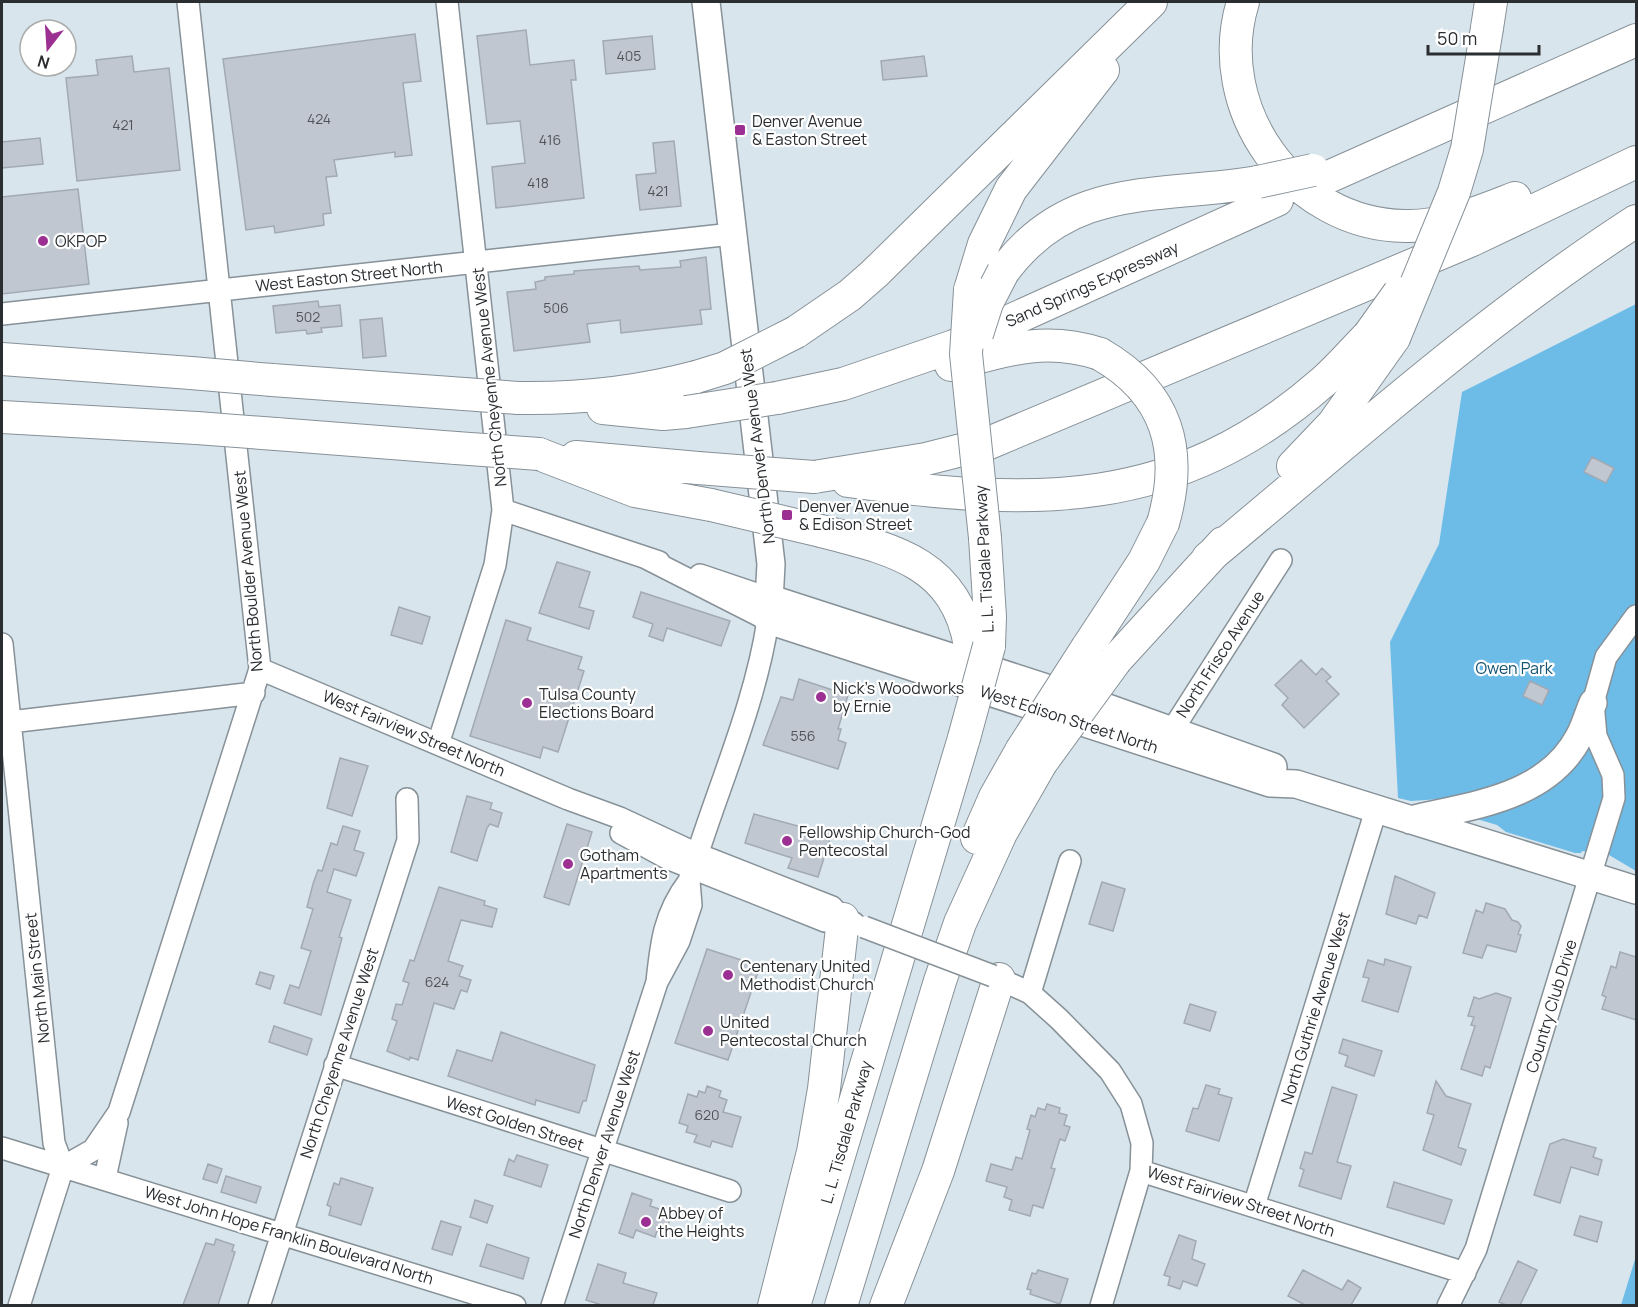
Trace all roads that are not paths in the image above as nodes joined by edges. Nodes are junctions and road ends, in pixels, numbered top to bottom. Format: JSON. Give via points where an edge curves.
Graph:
{"nodes":[{"id":1,"x":188,"y":2,"type":"edge"},
{"id":2,"x":447,"y":2,"type":"edge"},
{"id":3,"x":706,"y":2,"type":"edge"},
{"id":4,"x":1150,"y":2,"type":"edge"},
{"id":5,"x":1158,"y":2,"type":"edge"},
{"id":6,"x":1243,"y":2,"type":"edge"},
{"id":7,"x":1489,"y":15,"type":"edge"},
{"id":8,"x":1636,"y":40,"type":"edge"},
{"id":9,"x":1636,"y":151,"type":"edge"},
{"id":10,"x":1636,"y":162,"type":"edge"},
{"id":11,"x":1267,"y":191,"type":"junction"},
{"id":12,"x":1636,"y":221,"type":"edge"},
{"id":13,"x":732,"y":234,"type":"junction"},
{"id":14,"x":477,"y":262,"type":"junction"},
{"id":15,"x":219,"y":290,"type":"junction"},
{"id":16,"x":2,"y":314,"type":"edge"},
{"id":17,"x":1382,"y":337,"type":"junction"},
{"id":18,"x":2,"y":359,"type":"edge"},
{"id":19,"x":518,"y":398,"type":"junction"},
{"id":20,"x":777,"y":398,"type":"junction"},
{"id":21,"x":972,"y":398,"type":"junction"},
{"id":22,"x":2,"y":417,"type":"edge"},
{"id":23,"x":539,"y":454,"type":"junction"},
{"id":24,"x":814,"y":477,"type":"junction"},
{"id":25,"x":503,"y":510,"type":"junction"},
{"id":26,"x":1209,"y":558,"type":"junction"},
{"id":27,"x":1281,"y":560,"type":"dead end"},
{"id":28,"x":769,"y":609,"type":"junction"},
{"id":29,"x":1636,"y":616,"type":"edge"},
{"id":30,"x":2,"y":644,"type":"edge"},
{"id":31,"x":260,"y":669,"type":"junction"},
{"id":32,"x":254,"y":693,"type":"junction"},
{"id":33,"x":1593,"y":703,"type":"junction"},
{"id":34,"x":6,"y":723,"type":"edge"},
{"id":35,"x":964,"y":738,"type":"junction"},
{"id":36,"x":1166,"y":740,"type":"junction"},
{"id":37,"x":438,"y":744,"type":"junction"},
{"id":38,"x":1031,"y":757,"type":"junction"},
{"id":39,"x":407,"y":800,"type":"dead end"},
{"id":40,"x":1376,"y":810,"type":"junction"},
{"id":41,"x":1410,"y":820,"type":"junction"},
{"id":42,"x":1070,"y":861,"type":"dead end"},
{"id":43,"x":693,"y":868,"type":"junction"},
{"id":44,"x":1591,"y":876,"type":"junction"},
{"id":45,"x":1636,"y":890,"type":"edge"},
{"id":46,"x":854,"y":923,"type":"junction"},
{"id":47,"x":996,"y":978,"type":"junction"},
{"id":48,"x":1030,"y":993,"type":"junction"},
{"id":49,"x":335,"y":1065,"type":"junction"},
{"id":50,"x":119,"y":1112,"type":"junction"},
{"id":51,"x":2,"y":1148,"type":"edge"},
{"id":52,"x":602,"y":1151,"type":"junction"},
{"id":53,"x":63,"y":1167,"type":"junction"},
{"id":54,"x":1141,"y":1171,"type":"junction"},
{"id":55,"x":105,"y":1178,"type":"junction"},
{"id":56,"x":730,"y":1191,"type":"dead end"},
{"id":57,"x":1254,"y":1206,"type":"junction"},
{"id":58,"x":281,"y":1233,"type":"junction"},
{"id":59,"x":1465,"y":1273,"type":"junction"},
{"id":60,"x":19,"y":1305,"type":"edge"},
{"id":61,"x":259,"y":1305,"type":"edge"},
{"id":62,"x":516,"y":1305,"type":"edge"},
{"id":63,"x":552,"y":1305,"type":"edge"},
{"id":64,"x":774,"y":1305,"type":"edge"},
{"id":65,"x":794,"y":1305,"type":"edge"},
{"id":66,"x":840,"y":1305,"type":"edge"},
{"id":67,"x":886,"y":1305,"type":"edge"},
{"id":68,"x":1101,"y":1305,"type":"edge"},
{"id":69,"x":1448,"y":1305,"type":"edge"}],
"edges":[{"from":1,"to":15,"type":"street","name":"North Boulder Avenue West"},
{"from":2,"to":14,"type":"street","name":"North Cheyenne Avenue West"},
{"from":3,"to":13,"type":"main road","name":"North Denver Avenue West"},
{"from":4,"to":19,"type":"highway","bridge":true,"via":[[874,274],[796,332],[725,368],[663,386],[603,396]]},
{"from":5,"to":21,"type":"highway","bridge":true,"via":[[1011,189],[988,235],[970,290],[966,354]]},
{"from":6,"to":9,"type":"highway","via":[[1236,55],[1242,100],[1252,125],[1293,182],[1345,213],[1403,226],[1465,218]]},
{"from":7,"to":17,"type":"highway","bridge":true,"via":[[1467,150],[1454,192]]},
{"from":8,"to":11,"type":"highway","name":"Sand Springs Expressway","via":[[1369,159]]},
{"from":10,"to":24,"type":"highway","via":[[1472,240],[998,440],[926,459]]},
{"from":11,"to":20,"type":"highway","name":"Sand Springs Expressway","via":[[954,346],[843,384]]},
{"from":11,"to":21,"type":"highway","bridge":true,"via":[[1099,202],[1042,230],[1003,273],[981,319]]},
{"from":12,"to":26,"type":"highway","via":[[1486,328]]},
{"from":13,"to":14,"type":"street","name":"West Easton Street North"},
{"from":13,"to":28,"type":"main road","name":"North Denver Avenue West","via":[[771,564]]},
{"from":14,"to":15,"type":"street","name":"West Easton Street North"},
{"from":14,"to":25,"type":"street","name":"North Cheyenne Avenue West"},
{"from":15,"to":16,"type":"street","name":"West Easton Street North"},
{"from":15,"to":31,"type":"street","name":"North Boulder Avenue West"},
{"from":17,"to":24,"type":"highway","via":[[1253,434],[1197,461],[1135,483],[1079,494],[1017,497],[935,493]]},
{"from":17,"to":26,"type":"highway","via":[[1333,424]]},
{"from":18,"to":19,"type":"highway","bridge":true},
{"from":19,"to":20,"type":"highway","name":"Sand Springs Expressway","bridge":true,"via":[[663,414]]},
{"from":20,"to":38,"type":"highway","bridge":true,"via":[[859,391],[1024,346],[1074,346],[1100,354],[1143,387],[1164,423],[1174,462],[1163,523],[1087,648]]},
{"from":21,"to":35,"type":"highway","name":"L. L. Tisdale Parkway","bridge":true,"via":[[990,617],[989,646]]},
{"from":22,"to":23,"type":"highway","bridge":true},
{"from":23,"to":24,"type":"highway","bridge":true},
{"from":23,"to":35,"type":"highway","bridge":true,"via":[[635,491],[711,505],[882,547],[933,575],[956,604],[968,633],[972,670]]},
{"from":25,"to":28,"type":"street","name":"West Edison Street North","via":[[646,558]]},
{"from":25,"to":37,"type":"street","name":"North Cheyenne Avenue West","via":[[495,566]]},
{"from":26,"to":38,"type":"highway","bridge":true},
{"from":27,"to":36,"type":"street","name":"North Frisco Avenue"},
{"from":28,"to":36,"type":"main road","name":"West Edison Street North"},
{"from":28,"to":43,"type":"street","name":"North Denver Avenue West","via":[[752,687]]},
{"from":29,"to":33,"type":"street","via":[[1606,657]]},
{"from":30,"to":34,"type":"street","name":"North Main Street"},
{"from":31,"to":32,"type":"street","name":"North Boulder Avenue West"},
{"from":31,"to":37,"type":"street","name":"West Fairview Street North"},
{"from":32,"to":34,"type":"street"},
{"from":32,"to":50,"type":"street","name":"North Boulder Avenue West"},
{"from":33,"to":41,"type":"main road","via":[[1579,738],[1556,766],[1530,786],[1497,801]]},
{"from":33,"to":44,"type":"street","name":"Country Club Drive","via":[[1596,736],[1613,775],[1614,798]]},
{"from":34,"to":53,"type":"street","name":"North Main Street","via":[[54,1143]]},
{"from":35,"to":65,"type":"highway","name":"L. L. Tisdale Parkway"},
{"from":36,"to":40,"type":"main road","name":"West Edison Street North","via":[[1270,783],[1296,784]]},
{"from":37,"to":43,"type":"street","name":"West Fairview Street North","via":[[568,799],[615,829]]},
{"from":38,"to":66,"type":"highway","via":[[995,797],[975,841],[940,981]]},
{"from":39,"to":49,"type":"street","name":"North Cheyenne Avenue West","via":[[408,840]]},
{"from":40,"to":41,"type":"main road","name":"West Edison Street North"},
{"from":40,"to":57,"type":"street","name":"North Guthrie Avenue West"},
{"from":41,"to":44,"type":"main road","name":"West Edison Street North"},
{"from":42,"to":48,"type":"street"},
{"from":43,"to":46,"type":"street","name":"West Fairview Street North","via":[[832,907]]},
{"from":43,"to":52,"type":"street","name":"North Denver Avenue West","via":[[674,900],[662,936],[657,982]]},
{"from":44,"to":45,"type":"main road","name":"West Edison Street North"},
{"from":44,"to":59,"type":"street","name":"Country Club Drive","via":[[1476,1249]]},
{"from":46,"to":47,"type":"street","name":"West Fairview Street North","bridge":true},
{"from":46,"to":64,"type":"highway","via":[[813,1152]]},
{"from":47,"to":48,"type":"street","name":"West Fairview Street North"},
{"from":47,"to":67,"type":"highway","via":[[938,1171]]},
{"from":48,"to":54,"type":"street","name":"West Fairview Street North","via":[[1059,1018],[1123,1088],[1142,1143]]},
{"from":49,"to":52,"type":"street","name":"West Golden Street"},
{"from":49,"to":58,"type":"street","name":"North Cheyenne Avenue West"},
{"from":50,"to":53,"type":"street","name":"North Boulder Avenue West","via":[[93,1150]]},
{"from":50,"to":55,"type":"street"},
{"from":51,"to":53,"type":"street","name":"West John Hope Franklin Boulevard North"},
{"from":52,"to":56,"type":"street","name":"West Golden Street"},
{"from":52,"to":63,"type":"street","name":"North Denver Avenue West"},
{"from":53,"to":55,"type":"street","name":"West John Hope Franklin Boulevard North"},
{"from":53,"to":60,"type":"street"},
{"from":54,"to":57,"type":"street","name":"West Fairview Street North"},
{"from":54,"to":68,"type":"street"},
{"from":55,"to":58,"type":"street","name":"West John Hope Franklin Boulevard North"},
{"from":57,"to":59,"type":"street","name":"West Fairview Street North"},
{"from":58,"to":61,"type":"street","name":"North Cheyenne Avenue West"},
{"from":58,"to":62,"type":"street","name":"West John Hope Franklin Boulevard North"},
{"from":59,"to":69,"type":"street","name":"Country Club Drive"}]}
